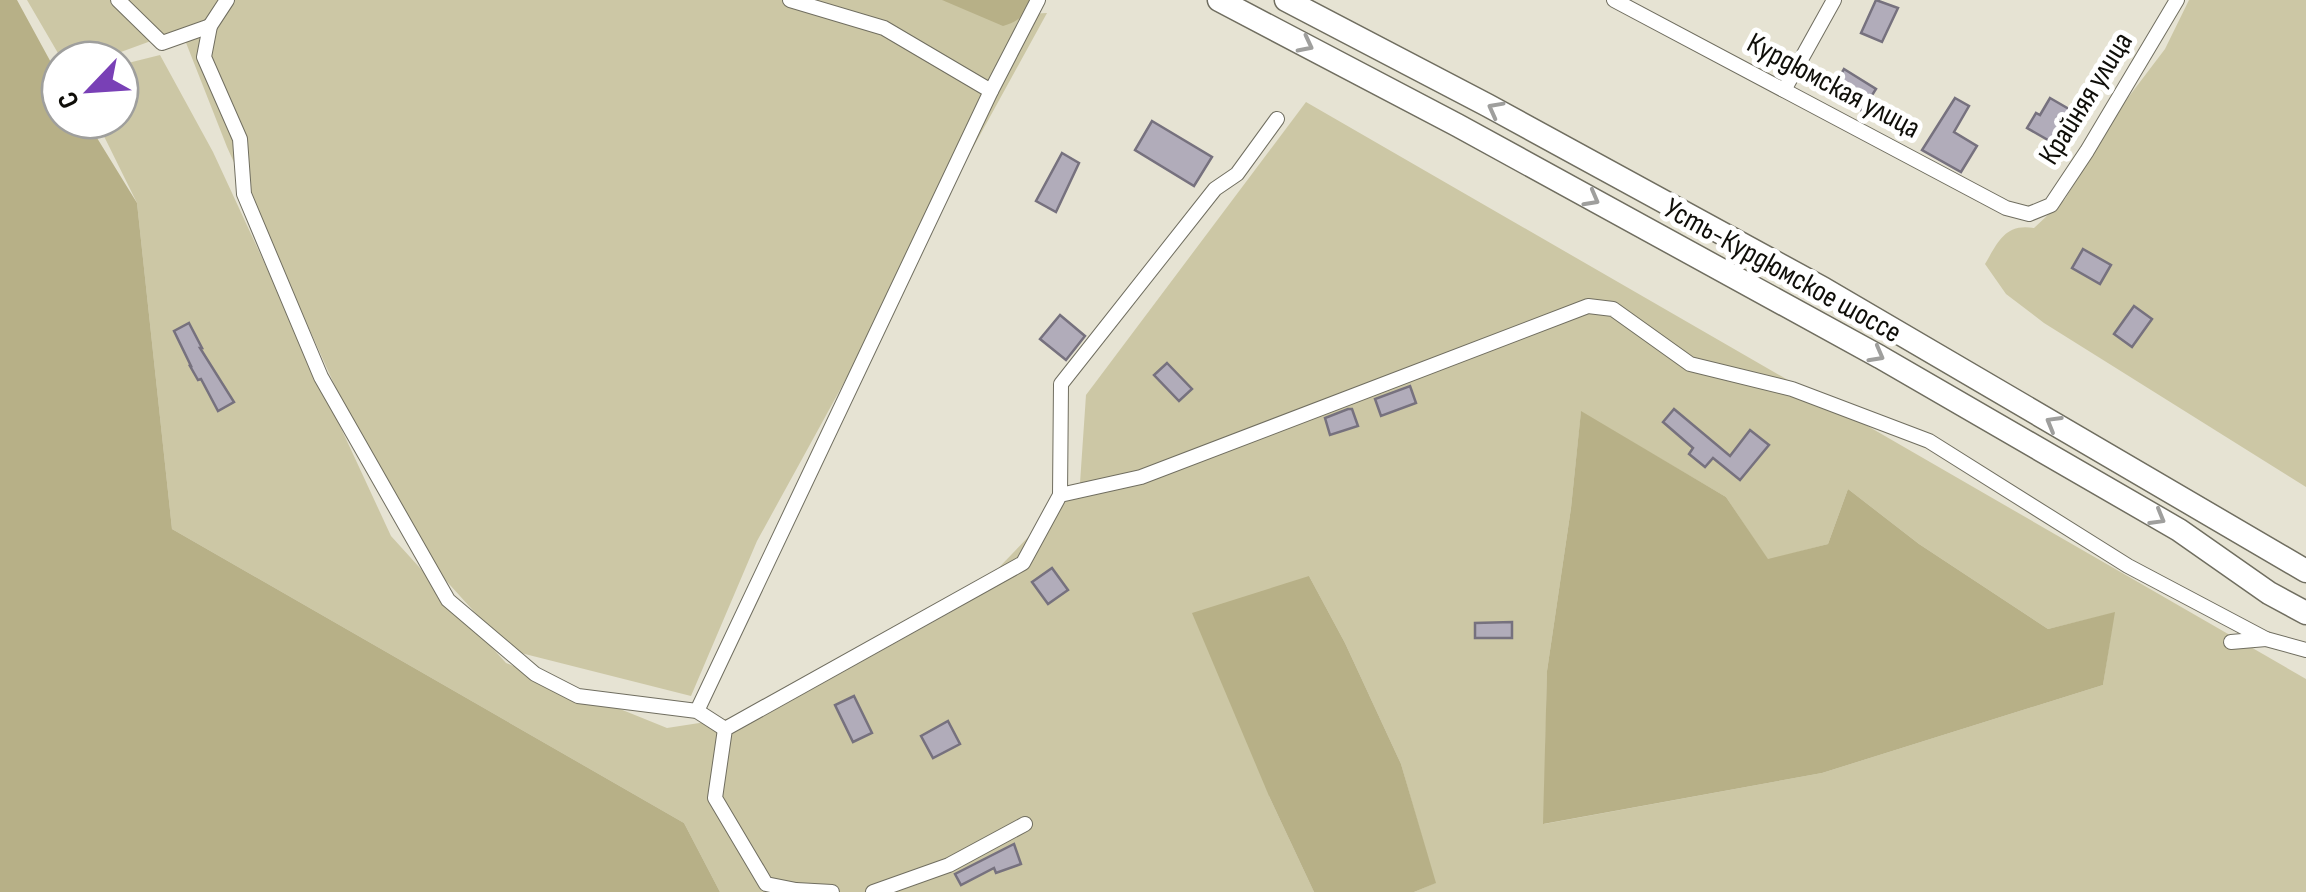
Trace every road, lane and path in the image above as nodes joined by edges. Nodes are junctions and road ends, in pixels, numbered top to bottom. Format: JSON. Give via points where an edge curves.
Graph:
{"nodes":[{"id":1,"x":118,"y":0,"type":"edge"},
{"id":2,"x":228,"y":0,"type":"edge"},
{"id":3,"x":790,"y":0,"type":"edge"},
{"id":4,"x":1038,"y":0,"type":"edge"},
{"id":5,"x":1220,"y":0,"type":"edge"},
{"id":6,"x":1286,"y":0,"type":"edge"},
{"id":7,"x":1614,"y":0,"type":"edge"},
{"id":8,"x":1834,"y":0,"type":"edge"},
{"id":9,"x":2178,"y":0,"type":"edge"},
{"id":10,"x":210,"y":26,"type":"junction"},
{"id":11,"x":1784,"y":90,"type":"junction"},
{"id":12,"x":991,"y":91,"type":"junction"},
{"id":13,"x":1277,"y":119,"type":"dead end"},
{"id":14,"x":2030,"y":214,"type":"joint"},
{"id":15,"x":1060,"y":495,"type":"junction"},
{"id":16,"x":2297,"y":566,"type":"edge"},
{"id":17,"x":2306,"y":613,"type":"edge"},
{"id":18,"x":2266,"y":639,"type":"junction"},
{"id":19,"x":2231,"y":642,"type":"dead end"},
{"id":20,"x":2306,"y":650,"type":"edge"},
{"id":21,"x":2306,"y":661,"type":"edge"},
{"id":22,"x":698,"y":711,"type":"junction"},
{"id":23,"x":725,"y":730,"type":"junction"},
{"id":24,"x":1025,"y":824,"type":"dead end"},
{"id":25,"x":832,"y":892,"type":"edge"},
{"id":26,"x":873,"y":892,"type":"edge"}],
"edges":[{"from":1,"to":10,"type":"street","via":[[162,43]]},
{"from":2,"to":10,"type":"street"},
{"from":3,"to":12,"type":"street","via":[[884,28]]},
{"from":4,"to":12,"type":"street"},
{"from":5,"to":17,"type":"main road","name":"Усть-Курдюмское шоссе","one_way":true,"via":[[1880,357],[2178,530]]},
{"from":16,"to":6,"type":"main road","name":"Усть-Курдюмское шоссе","one_way":true,"via":[[1824,289]]},
{"from":7,"to":11,"type":"street","name":"Курдюмская улица"},
{"from":8,"to":11,"type":"street"},
{"from":9,"to":14,"type":"street","name":"Крайняя улица","via":[[2050,205]]},
{"from":10,"to":22,"type":"street","via":[[204,57],[240,139],[244,194],[321,377],[448,600],[535,674],[578,696]]},
{"from":11,"to":14,"type":"street","name":"Курдюмская улица","via":[[2006,208]]},
{"from":12,"to":22,"type":"street"},
{"from":13,"to":15,"type":"street","via":[[1062,384]]},
{"from":15,"to":18,"type":"street","via":[[1141,477],[1588,306],[1614,310],[1690,364],[1792,389],[1928,441],[2128,566]]},
{"from":15,"to":23,"type":"street","via":[[1022,563]]},
{"from":18,"to":19,"type":"street"},
{"from":18,"to":20,"type":"street"},
{"from":18,"to":21,"type":"street"},
{"from":22,"to":23,"type":"street"},
{"from":23,"to":25,"type":"street","via":[[715,798],[766,884]]},
{"from":24,"to":26,"type":"street","via":[[950,865]]}]}
